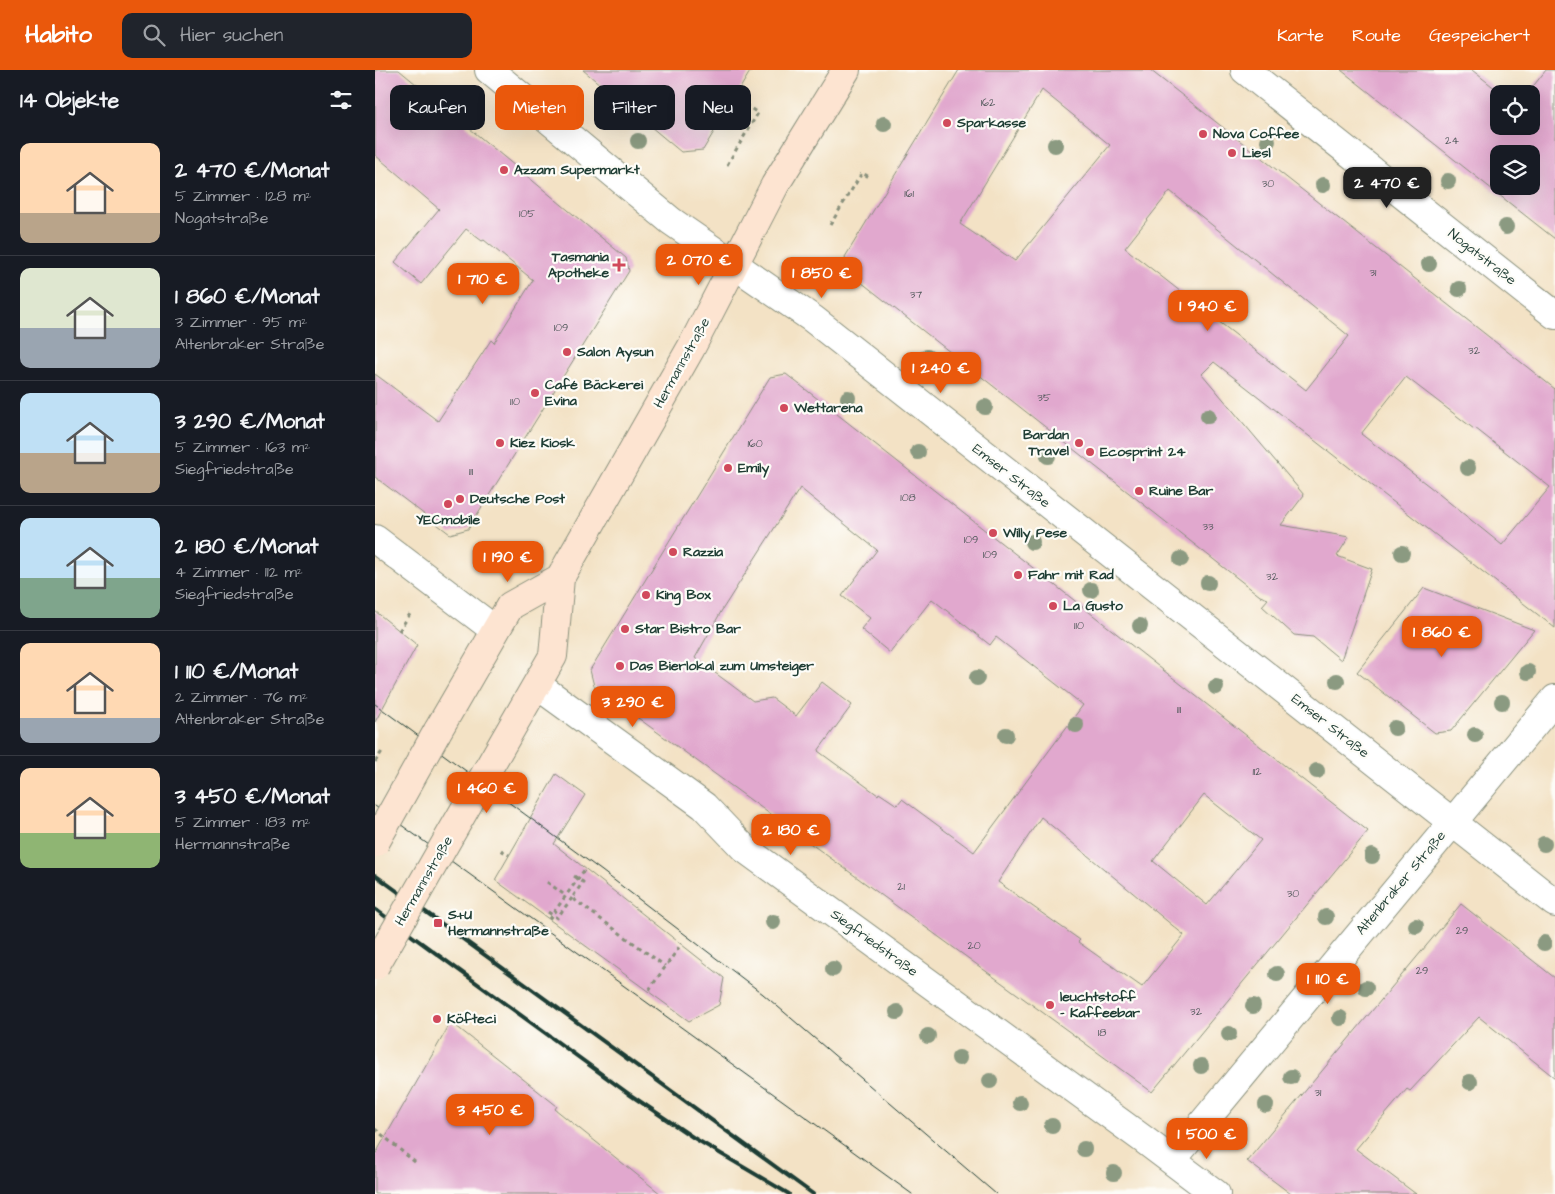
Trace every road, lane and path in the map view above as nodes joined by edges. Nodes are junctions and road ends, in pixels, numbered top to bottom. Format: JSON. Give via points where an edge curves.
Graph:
{"nodes":[{"id":1,"x":489,"y":70,"type":"edge"},
{"id":2,"x":846,"y":70,"type":"edge"},
{"id":3,"x":1245,"y":70,"type":"edge"},
{"id":4,"x":751,"y":109,"type":"edge"},
{"id":5,"x":751,"y":125,"type":"edge"},
{"id":6,"x":748,"y":130,"type":"edge"},
{"id":7,"x":727,"y":165,"type":"dead end"},
{"id":8,"x":871,"y":178,"type":"dead end"},
{"id":9,"x":830,"y":225,"type":"dead end"},
{"id":10,"x":734,"y":265,"type":"junction"},
{"id":11,"x":1555,"y":315,"type":"edge"},
{"id":12,"x":375,"y":539,"type":"edge"},
{"id":13,"x":561,"y":578,"type":"junction"},
{"id":14,"x":410,"y":614,"type":"dead end"},
{"id":15,"x":495,"y":630,"type":"junction"},
{"id":16,"x":399,"y":631,"type":"dead end"},
{"id":17,"x":537,"y":685,"type":"junction"},
{"id":18,"x":1555,"y":698,"type":"edge"},
{"id":19,"x":1452,"y":822,"type":"junction"},
{"id":20,"x":375,"y":842,"type":"edge"},
{"id":21,"x":501,"y":850,"type":"dead end"},
{"id":22,"x":509,"y":855,"type":"dead end"},
{"id":23,"x":585,"y":869,"type":"dead end"},
{"id":24,"x":574,"y":876,"type":"dead end"},
{"id":25,"x":547,"y":882,"type":"dead end"},
{"id":26,"x":566,"y":896,"type":"junction"},
{"id":27,"x":572,"y":898,"type":"junction"},
{"id":28,"x":1555,"y":903,"type":"edge"},
{"id":29,"x":548,"y":912,"type":"dead end"},
{"id":30,"x":549,"y":919,"type":"dead end"},
{"id":31,"x":682,"y":943,"type":"dead end"},
{"id":32,"x":375,"y":966,"type":"edge"},
{"id":33,"x":665,"y":966,"type":"junction"},
{"id":34,"x":649,"y":990,"type":"dead end"},
{"id":35,"x":375,"y":1129,"type":"edge"},
{"id":36,"x":1172,"y":1160,"type":"junction"},
{"id":37,"x":416,"y":1163,"type":"dead end"},
{"id":38,"x":1217,"y":1194,"type":"edge"}],
"edges":[{"from":1,"to":10,"type":"street","name":"Emser Straße","via":[[671,221]]},
{"from":2,"to":10,"type":"main road","name":"Hermannstraße","via":[[775,185]]},
{"from":3,"to":11,"type":"street","name":"Nogatstraße"},
{"from":4,"to":5,"type":"path","via":[[758,113]]},
{"from":6,"to":7,"type":"path"},
{"from":8,"to":9,"type":"path","via":[[862,173]]},
{"from":10,"to":13,"type":"main road","name":"Hermannstraße","via":[[691,348]]},
{"from":10,"to":19,"type":"street","name":"Emser Straße","via":[[813,319]]},
{"from":12,"to":15,"type":"street"},
{"from":13,"to":15,"type":"main road","via":[[510,606]]},
{"from":13,"to":17,"type":"main road","name":"Hermannstraße","via":[[553,656]]},
{"from":14,"to":16,"type":"path"},
{"from":15,"to":20,"type":"main road","bridge":true},
{"from":17,"to":32,"type":"main road","name":"Hermannstraße","bridge":true},
{"from":17,"to":36,"type":"street","name":"Siegfriedstraße","via":[[704,806],[745,849]]},
{"from":18,"to":19,"type":"street","name":"Altenbraker Straße"},
{"from":19,"to":28,"type":"street","name":"Emser Straße"},
{"from":19,"to":36,"type":"street","name":"Altenbraker Straße"},
{"from":21,"to":22,"type":"path"},
{"from":23,"to":26,"type":"path"},
{"from":24,"to":27,"type":"path","via":[[583,882]]},
{"from":25,"to":26,"type":"path"},
{"from":26,"to":30,"type":"path"},
{"from":27,"to":29,"type":"path","via":[[557,918]]},
{"from":27,"to":33,"type":"path"},
{"from":31,"to":33,"type":"path"},
{"from":33,"to":34,"type":"path"},
{"from":35,"to":37,"type":"path"},
{"from":36,"to":38,"type":"street","name":"Siegfriedstraße"}]}
